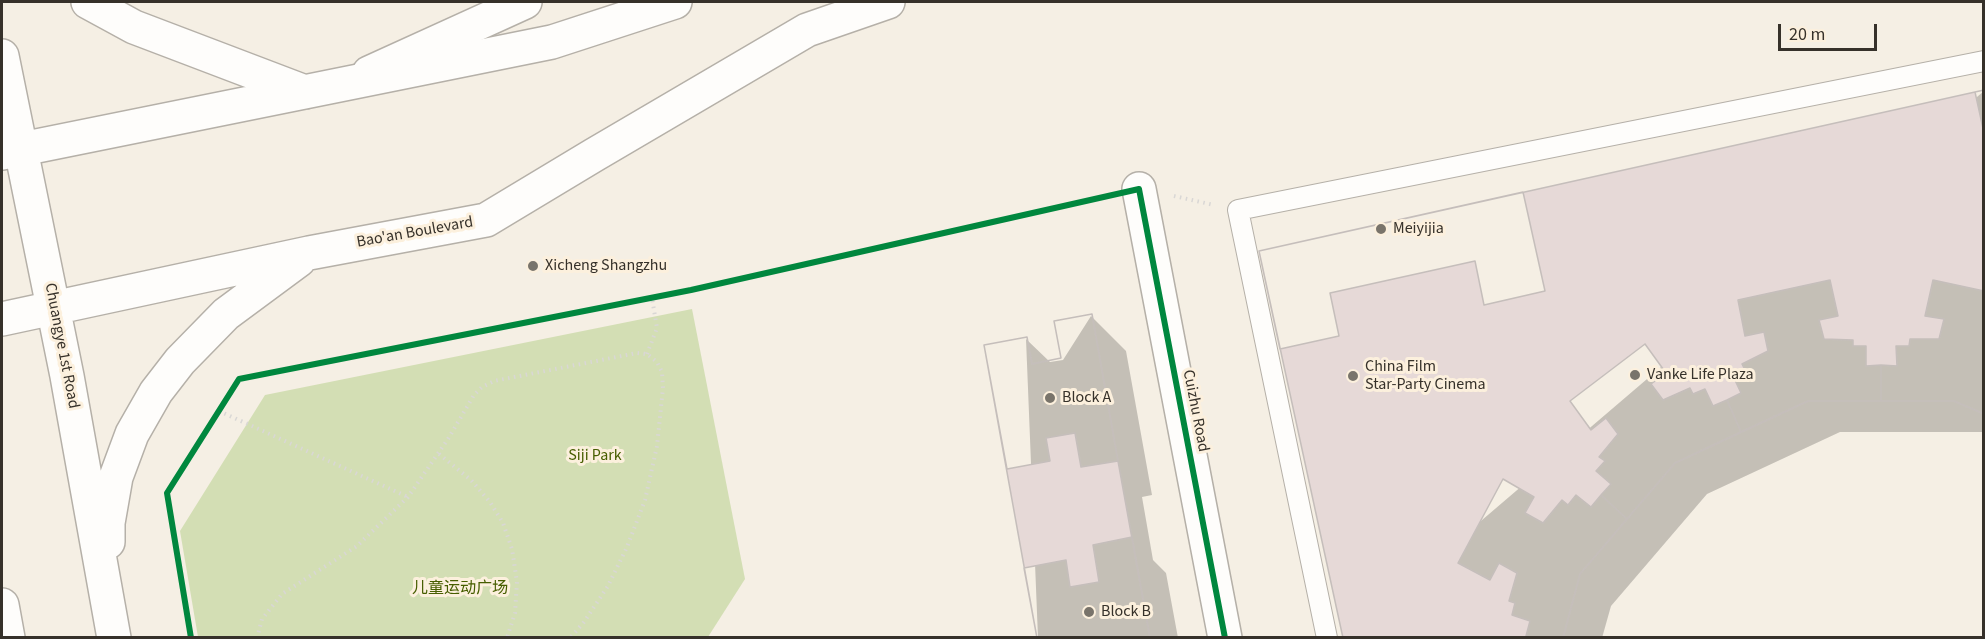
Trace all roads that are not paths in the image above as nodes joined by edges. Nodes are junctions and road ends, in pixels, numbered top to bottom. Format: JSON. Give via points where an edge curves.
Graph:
{"nodes":[{"id":1,"x":88,"y":2,"type":"edge"},
{"id":2,"x":525,"y":2,"type":"edge"},
{"id":3,"x":675,"y":2,"type":"edge"},
{"id":4,"x":888,"y":2,"type":"edge"},
{"id":5,"x":2,"y":56,"type":"edge"},
{"id":6,"x":1983,"y":61,"type":"edge"},
{"id":7,"x":344,"y":84,"type":"junction"},
{"id":8,"x":305,"y":92,"type":"junction"},
{"id":9,"x":12,"y":151,"type":"edge"},
{"id":10,"x":1139,"y":189,"type":"road end"},
{"id":11,"x":309,"y":253,"type":"junction"},
{"id":12,"x":54,"y":309,"type":"junction"},
{"id":13,"x":2,"y":319,"type":"edge"},
{"id":14,"x":106,"y":595,"type":"junction"},
{"id":15,"x":2,"y":605,"type":"edge"},
{"id":16,"x":8,"y":638,"type":"edge"},
{"id":17,"x":114,"y":638,"type":"edge"},
{"id":18,"x":1225,"y":638,"type":"edge"},
{"id":19,"x":1327,"y":638,"type":"edge"}],
"edges":[{"from":1,"to":8,"type":"main road","via":[[134,27]]},
{"from":2,"to":7,"type":"main road"},
{"from":3,"to":7,"type":"main road","via":[[552,42]]},
{"from":4,"to":11,"type":"main road","name":"Bao'an Boulevard","via":[[807,30],[486,220]]},
{"from":5,"to":9,"type":"main road","name":"Chuangye 1st Road"},
{"from":6,"to":19,"type":"lane","via":[[1238,210]]},
{"from":7,"to":8,"type":"main road"},
{"from":8,"to":9,"type":"main road"},
{"from":9,"to":12,"type":"main road","name":"Chuangye 1st Road"},
{"from":10,"to":18,"type":"main road","name":"Cuizhu Road"},
{"from":11,"to":12,"type":"main road","name":"Bao'an Boulevard"},
{"from":11,"to":14,"type":"main road","via":[[226,314],[156,392],[132,434],[116,477],[108,523]]},
{"from":12,"to":13,"type":"main road","name":"Bao'an Boulevard"},
{"from":12,"to":14,"type":"main road","name":"Chuangye 1st Road"},
{"from":14,"to":17,"type":"main road","name":"Chuangye 1st Road"},
{"from":15,"to":16,"type":"main road"}]}
